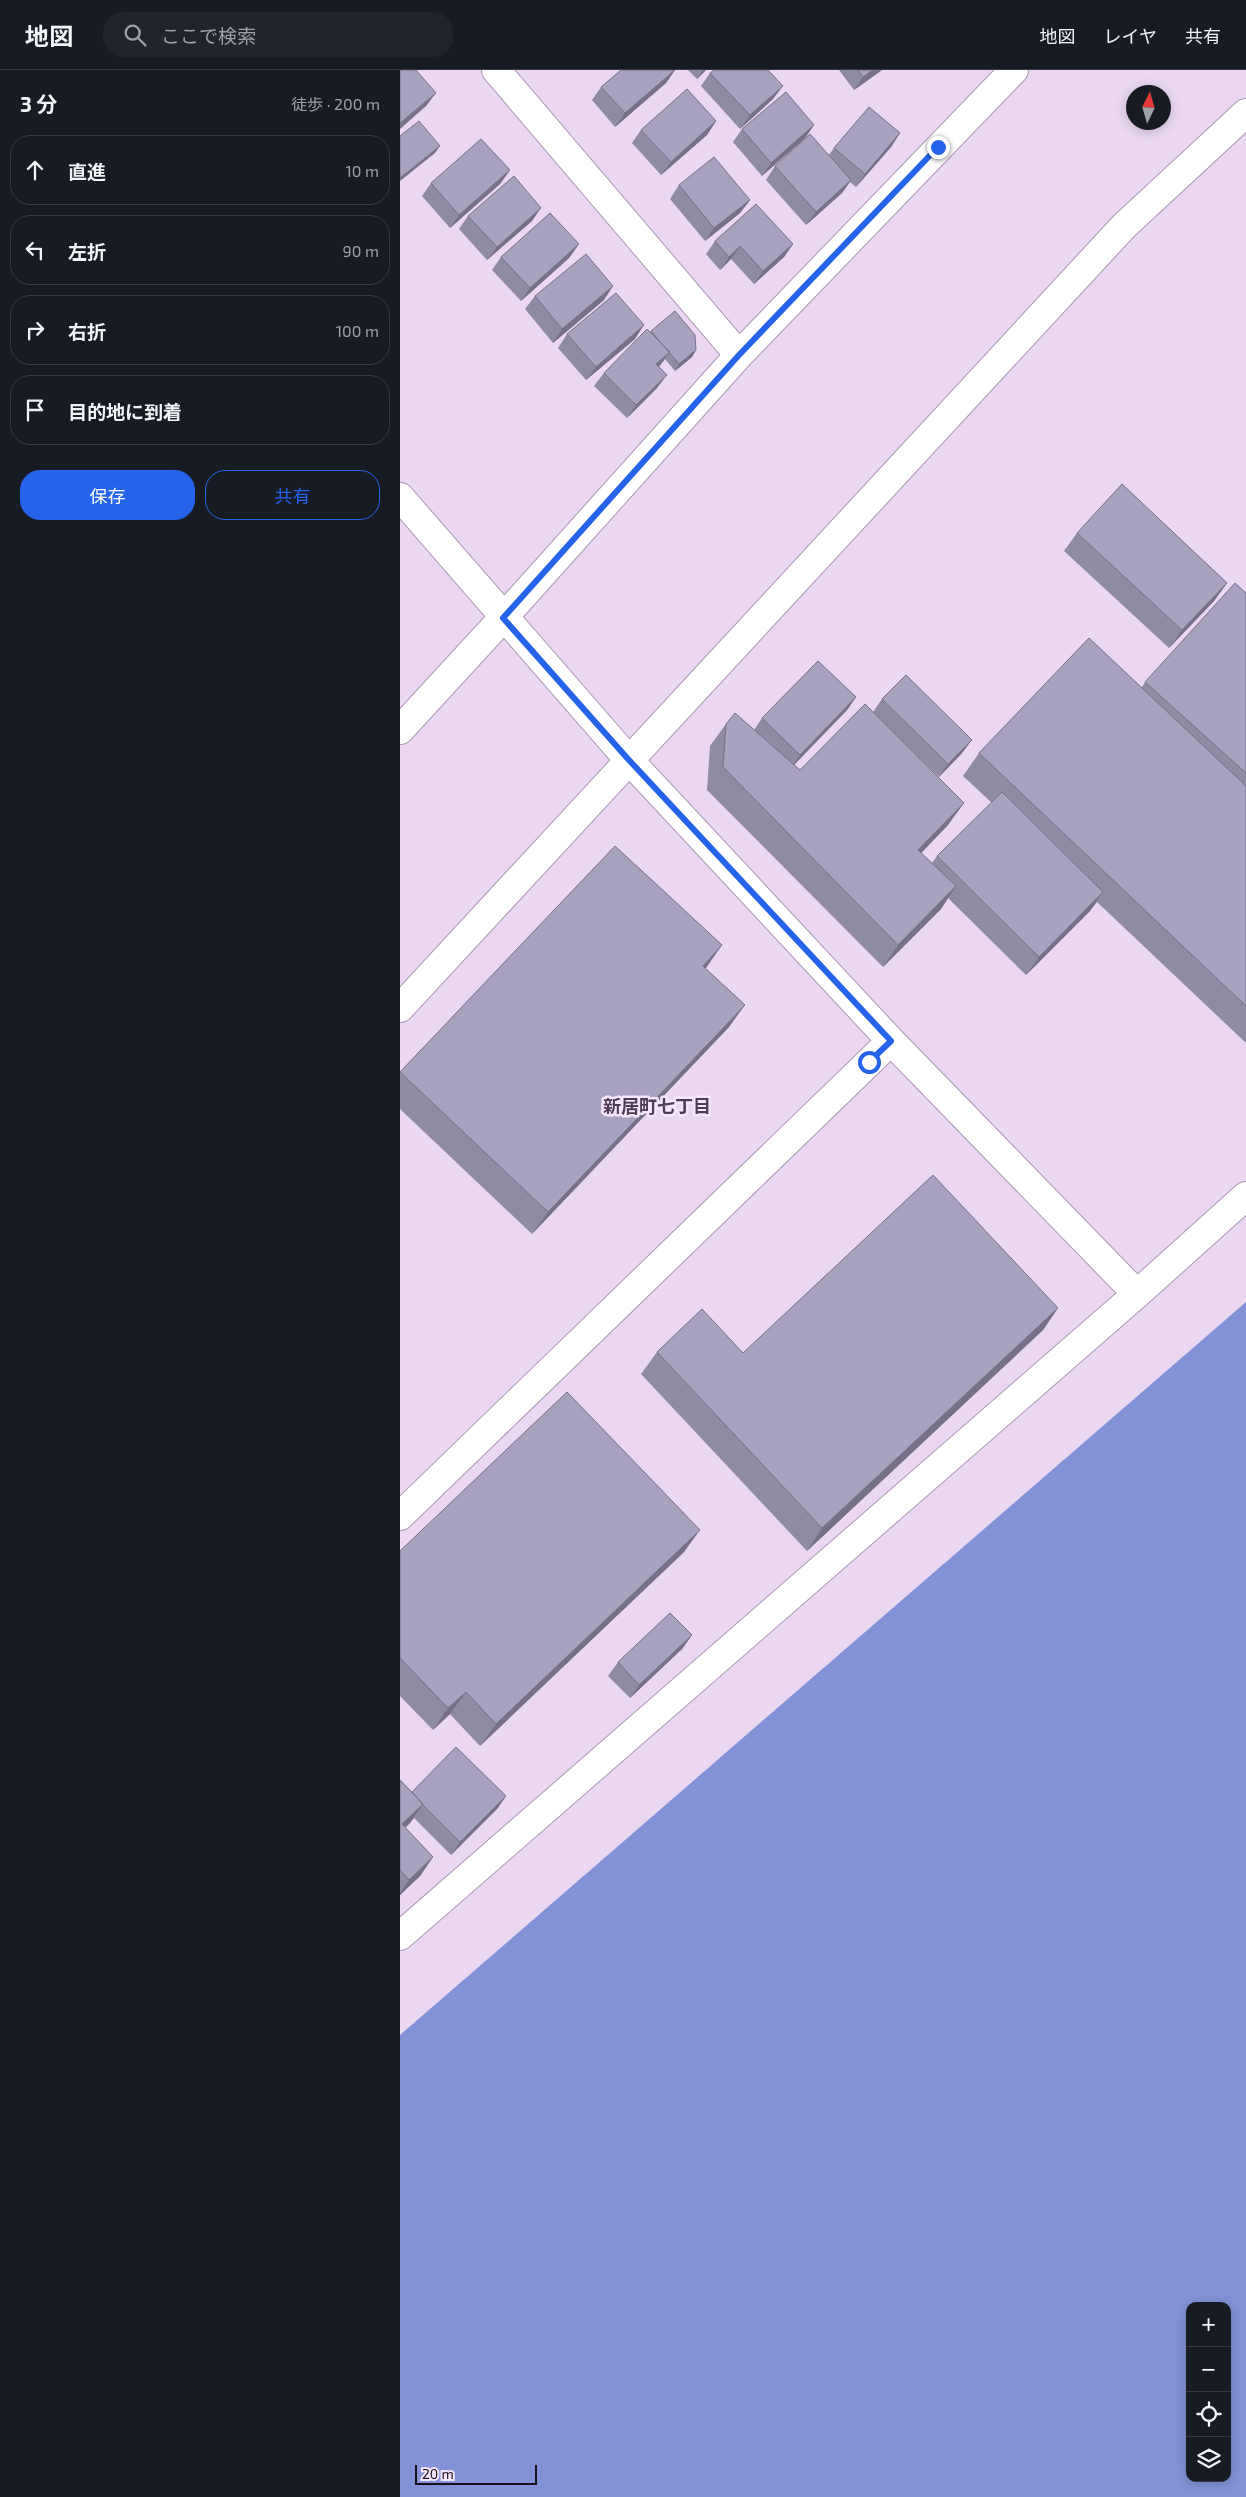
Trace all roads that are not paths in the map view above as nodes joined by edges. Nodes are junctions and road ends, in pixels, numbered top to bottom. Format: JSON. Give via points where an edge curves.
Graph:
{"nodes":[{"id":1,"x":496,"y":70,"type":"edge"},
{"id":2,"x":1014,"y":70,"type":"edge"},
{"id":3,"x":1246,"y":113,"type":"edge"},
{"id":4,"x":739,"y":355,"type":"junction"},
{"id":5,"x":400,"y":497,"type":"edge"},
{"id":6,"x":503,"y":618,"type":"junction"},
{"id":7,"x":400,"y":730,"type":"edge"},
{"id":8,"x":628,"y":759,"type":"junction"},
{"id":9,"x":400,"y":1008,"type":"edge"},
{"id":10,"x":891,"y":1041,"type":"junction"},
{"id":11,"x":1246,"y":1196,"type":"edge"},
{"id":12,"x":1137,"y":1294,"type":"junction"},
{"id":13,"x":400,"y":1516,"type":"edge"},
{"id":14,"x":400,"y":1936,"type":"edge"}],
"edges":[{"from":1,"to":4,"type":"street"},
{"from":2,"to":4,"type":"street"},
{"from":3,"to":8,"type":"street","via":[[1124,226]]},
{"from":4,"to":6,"type":"street"},
{"from":5,"to":6,"type":"street"},
{"from":6,"to":7,"type":"street"},
{"from":6,"to":8,"type":"street"},
{"from":8,"to":9,"type":"street"},
{"from":8,"to":10,"type":"street"},
{"from":10,"to":12,"type":"street"},
{"from":10,"to":13,"type":"street"},
{"from":11,"to":12,"type":"street"},
{"from":12,"to":14,"type":"street"}]}
